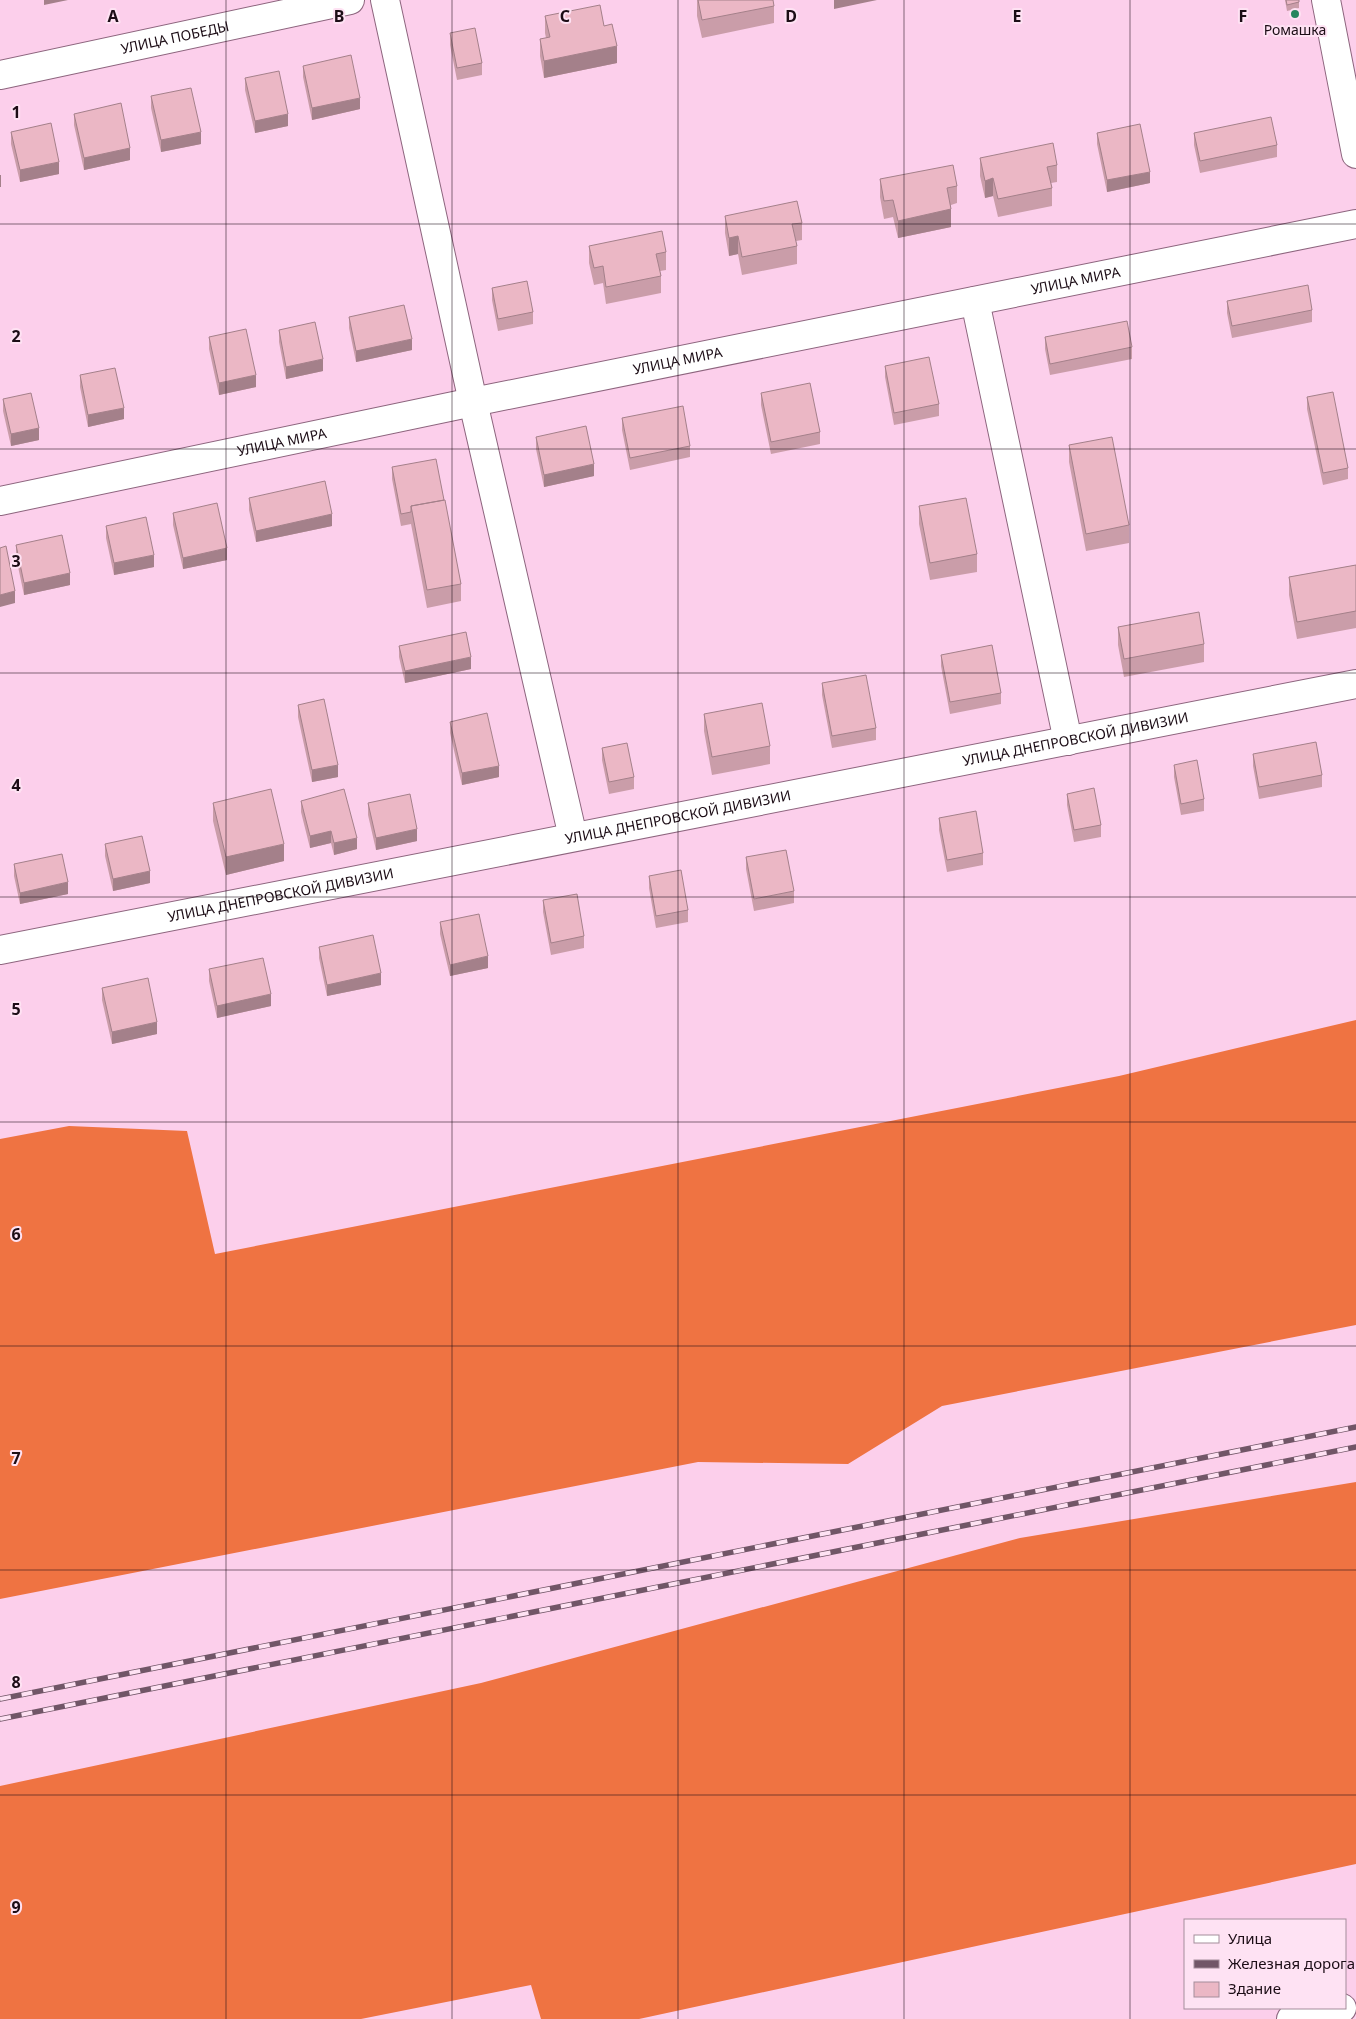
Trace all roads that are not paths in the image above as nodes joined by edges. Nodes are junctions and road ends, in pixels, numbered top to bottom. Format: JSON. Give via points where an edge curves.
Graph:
{"nodes":[{"id":1,"x":350,"y":0,"type":"edge"},
{"id":2,"x":385,"y":0,"type":"edge"},
{"id":3,"x":1326,"y":0,"type":"edge"},
{"id":4,"x":0,"y":75,"type":"edge"},
{"id":5,"x":1356,"y":154,"type":"edge"},
{"id":6,"x":1356,"y":224,"type":"edge"},
{"id":7,"x":975,"y":301,"type":"junction"},
{"id":8,"x":473,"y":402,"type":"junction"},
{"id":9,"x":0,"y":501,"type":"edge"},
{"id":10,"x":1356,"y":684,"type":"edge"},
{"id":11,"x":1068,"y":741,"type":"junction"},
{"id":12,"x":572,"y":837,"type":"junction"},
{"id":13,"x":0,"y":950,"type":"edge"},
{"id":14,"x":1334,"y":2009,"type":"edge"},
{"id":15,"x":1291,"y":2019,"type":"edge"}],
"edges":[{"from":1,"to":4,"type":"street","name":"УЛИЦА ПОБЕДЫ"},
{"from":2,"to":8,"type":"street"},
{"from":3,"to":5,"type":"street"},
{"from":6,"to":7,"type":"street","name":"УЛИЦА МИРА"},
{"from":7,"to":8,"type":"street","name":"УЛИЦА МИРА"},
{"from":7,"to":11,"type":"street"},
{"from":8,"to":9,"type":"street","name":"УЛИЦА МИРА"},
{"from":8,"to":12,"type":"street"},
{"from":10,"to":11,"type":"street","name":"УЛИЦА ДНЕПРОВСКОЙ ДИВИЗИИ"},
{"from":11,"to":12,"type":"street","name":"УЛИЦА ДНЕПРОВСКОЙ ДИВИЗИИ"},
{"from":12,"to":13,"type":"street","name":"УЛИЦА ДНЕПРОВСКОЙ ДИВИЗИИ"},
{"from":14,"to":15,"type":"street"}]}
